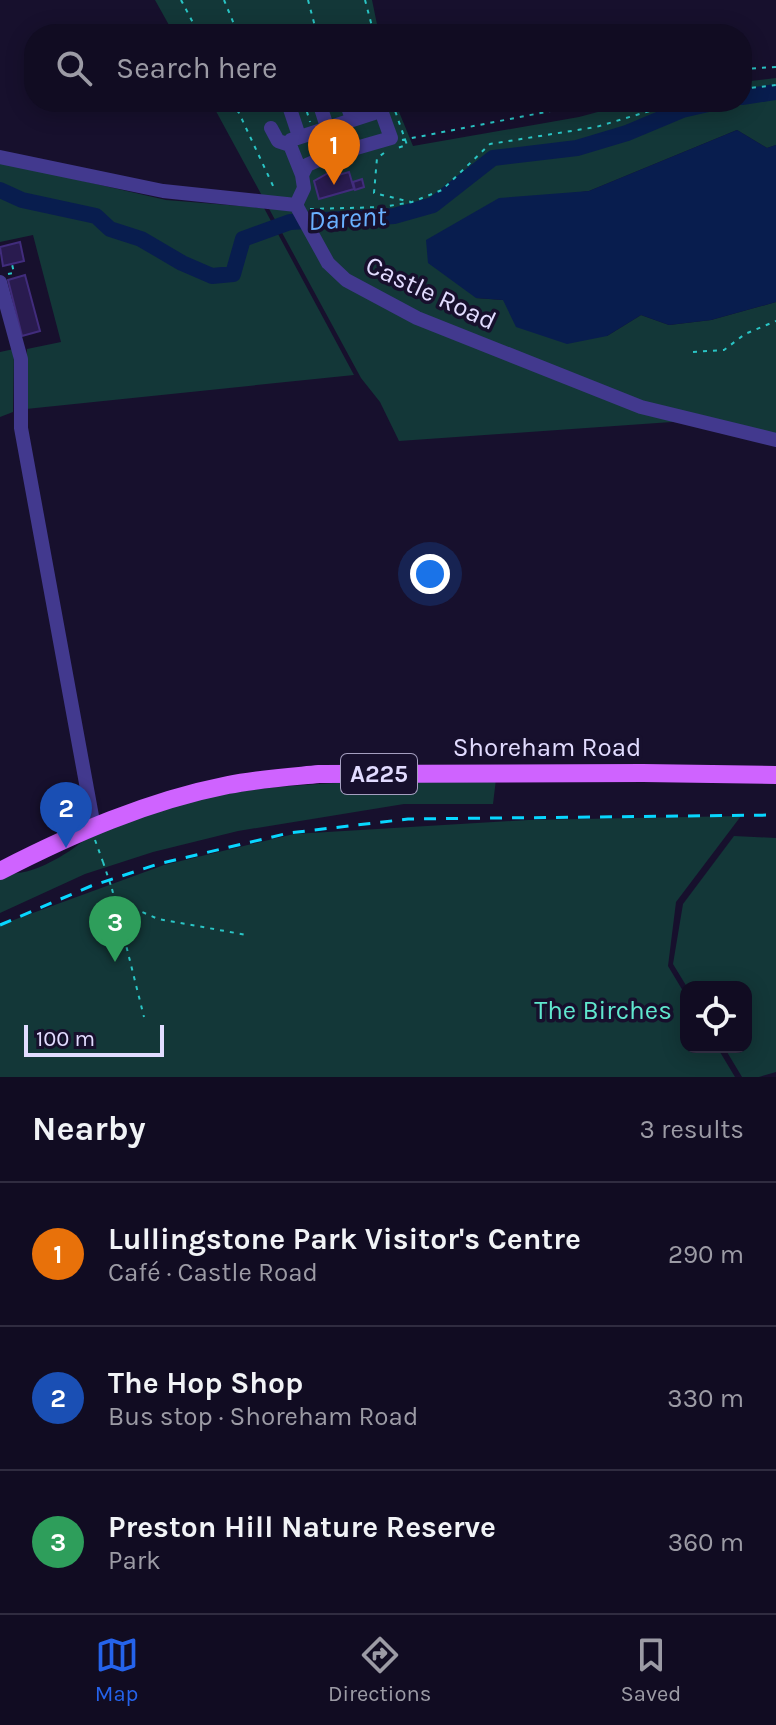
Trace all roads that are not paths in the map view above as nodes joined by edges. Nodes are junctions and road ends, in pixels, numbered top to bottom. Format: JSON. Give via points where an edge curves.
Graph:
{"nodes":[{"id":1,"x":290,"y":112,"type":"edge"},
{"id":2,"x":322,"y":112,"type":"edge"},
{"id":3,"x":350,"y":112,"type":"edge"},
{"id":4,"x":368,"y":112,"type":"edge"},
{"id":5,"x":386,"y":112,"type":"edge"},
{"id":6,"x":352,"y":119,"type":"junction"},
{"id":7,"x":327,"y":127,"type":"junction"},
{"id":8,"x":271,"y":128,"type":"dead end"},
{"id":9,"x":294,"y":140,"type":"junction"},
{"id":10,"x":0,"y":157,"type":"edge"},
{"id":11,"x":302,"y":175,"type":"junction"},
{"id":12,"x":303,"y":214,"type":"junction"},
{"id":13,"x":0,"y":279,"type":"edge"},
{"id":14,"x":776,"y":440,"type":"edge"},
{"id":15,"x":776,"y":775,"type":"edge"},
{"id":16,"x":93,"y":827,"type":"junction"},
{"id":17,"x":0,"y":871,"type":"edge"}],
"edges":[{"from":1,"to":9,"type":"street"},
{"from":2,"to":7,"type":"street"},
{"from":3,"to":6,"type":"street"},
{"from":4,"to":6,"type":"street"},
{"from":5,"to":11,"type":"street","via":[[397,142],[325,157],[307,165]]},
{"from":6,"to":7,"type":"street"},
{"from":7,"to":9,"type":"street"},
{"from":8,"to":9,"type":"street","via":[[278,141]]},
{"from":9,"to":11,"type":"street"},
{"from":10,"to":12,"type":"street"},
{"from":11,"to":12,"type":"street"},
{"from":12,"to":14,"type":"street","name":"Castle Road","via":[[328,263],[346,280],[417,318],[641,407]]},
{"from":13,"to":16,"type":"street","via":[[21,359],[21,428]]},
{"from":15,"to":16,"type":"main road","name":"Shoreham Road","number":"A225","via":[[319,774],[228,785]]},
{"from":16,"to":17,"type":"main road","name":"Shoreham Road","number":"A225"}]}
